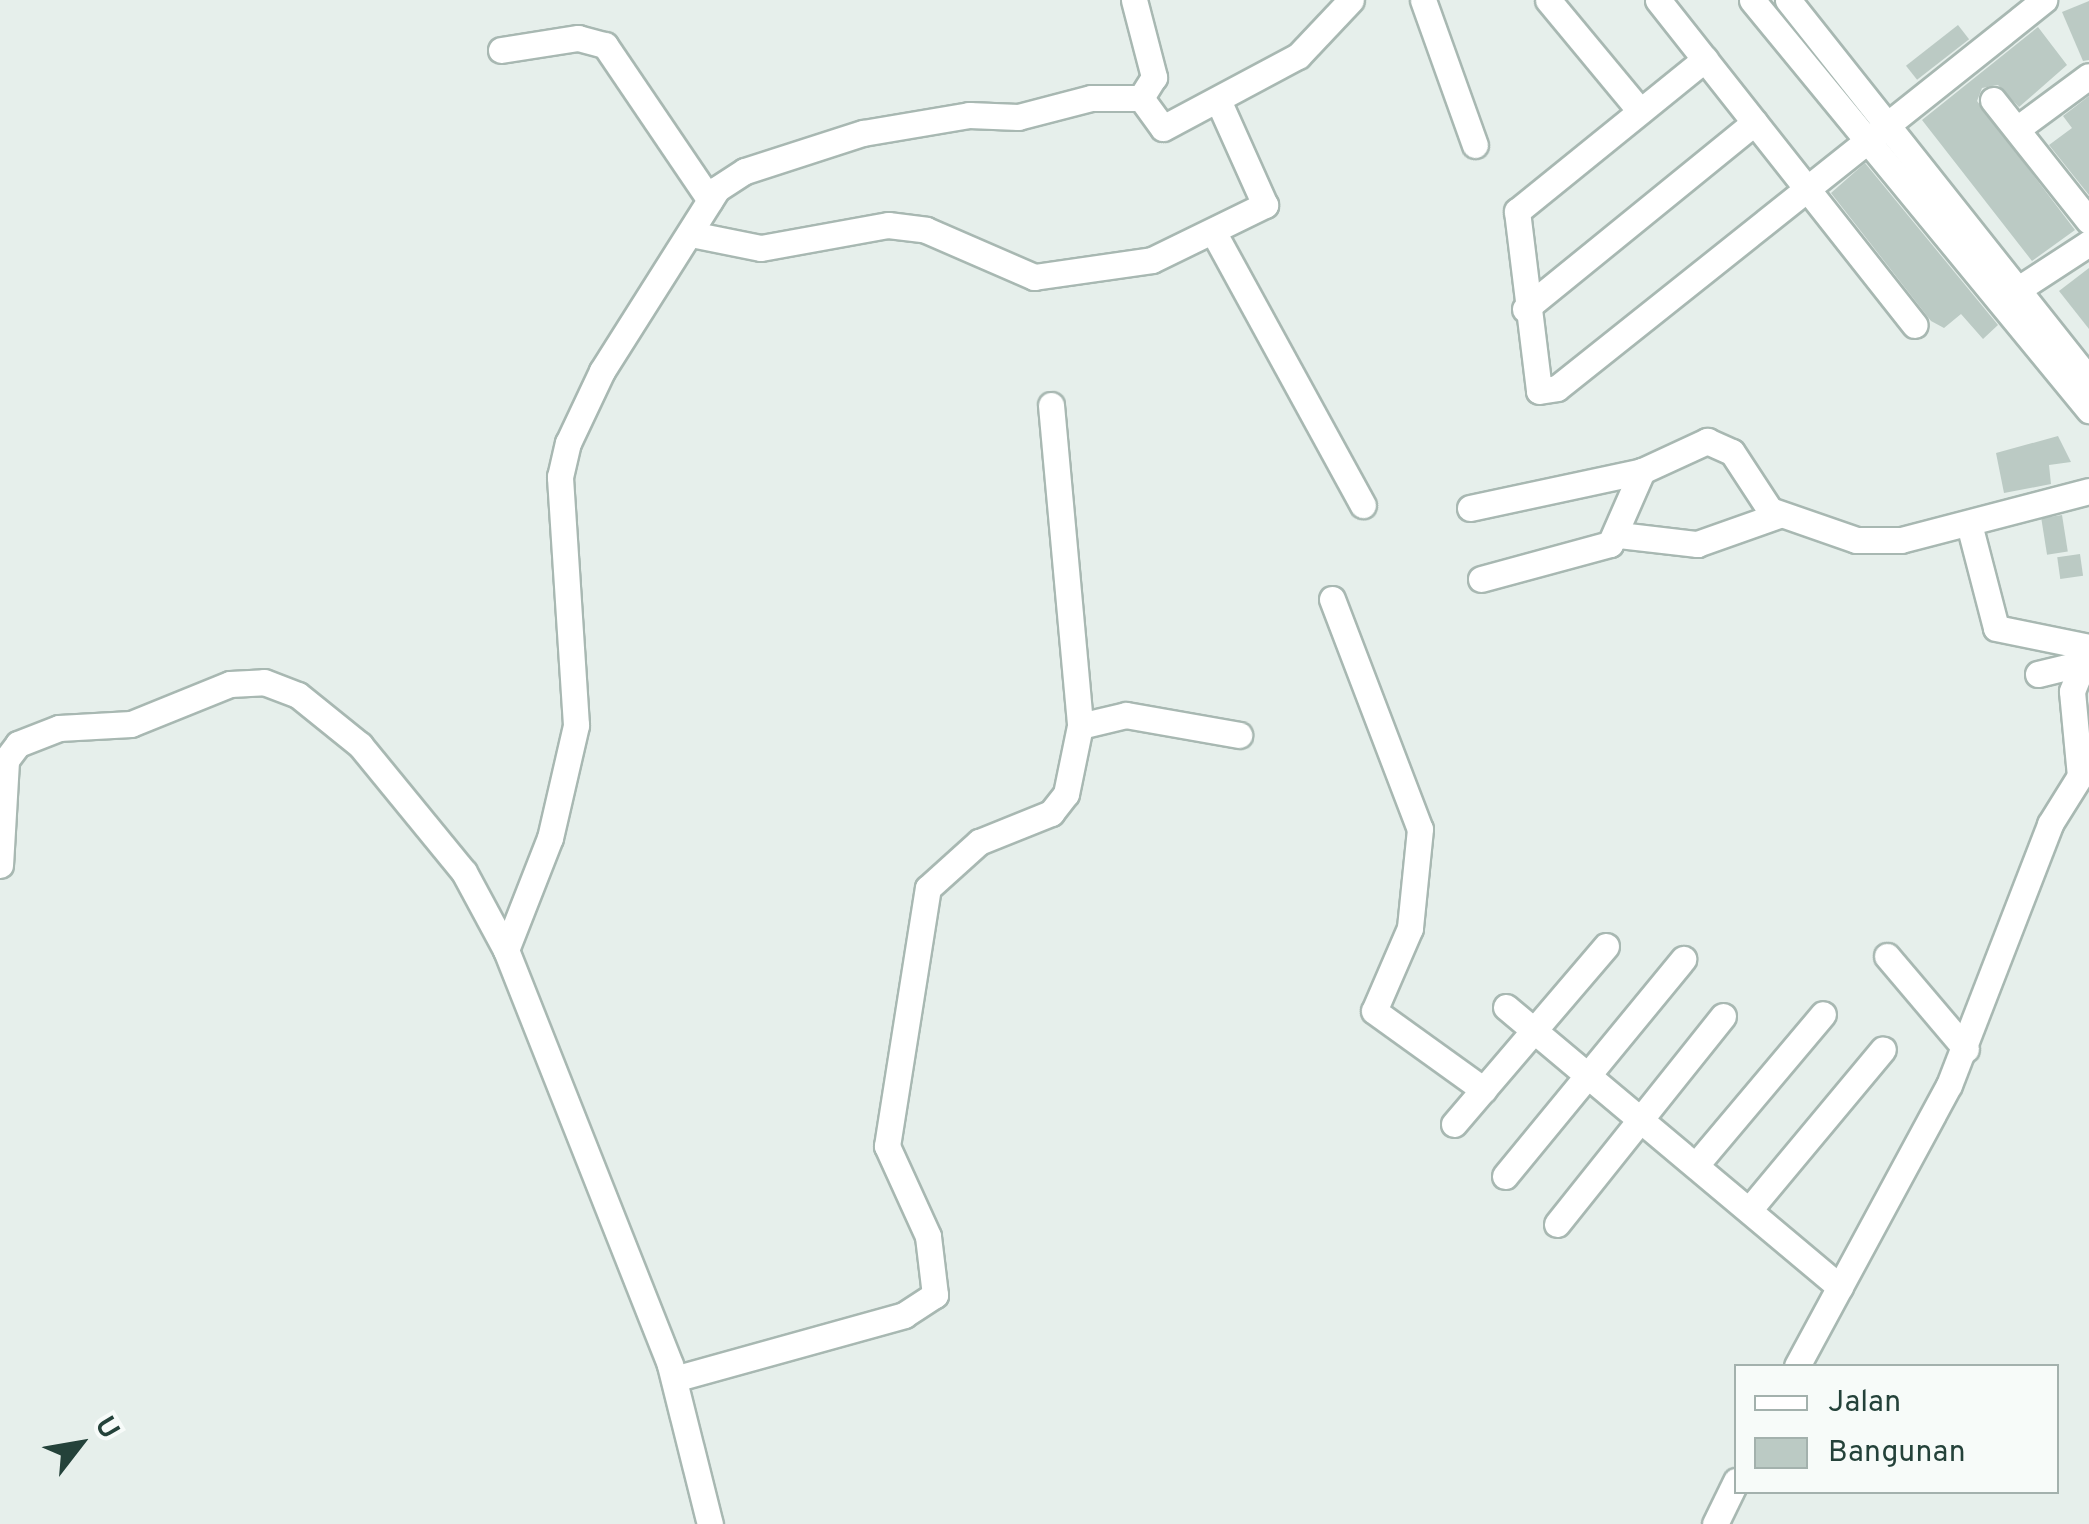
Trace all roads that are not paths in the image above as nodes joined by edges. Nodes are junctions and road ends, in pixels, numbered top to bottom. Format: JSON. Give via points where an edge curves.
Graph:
{"nodes":[{"id":1,"x":1134,"y":0,"type":"edge"},
{"id":2,"x":1351,"y":0,"type":"edge"},
{"id":3,"x":1424,"y":0,"type":"edge"},
{"id":4,"x":1548,"y":0,"type":"edge"},
{"id":5,"x":1658,"y":0,"type":"edge"},
{"id":6,"x":1752,"y":0,"type":"edge"},
{"id":7,"x":1788,"y":0,"type":"edge"},
{"id":8,"x":2044,"y":0,"type":"edge"},
{"id":9,"x":500,"y":50,"type":"dead end"},
{"id":10,"x":1704,"y":59,"type":"junction"},
{"id":11,"x":2089,"y":76,"type":"edge"},
{"id":12,"x":1141,"y":98,"type":"junction"},
{"id":13,"x":1218,"y":100,"type":"junction"},
{"id":14,"x":1993,"y":100,"type":"dead end"},
{"id":15,"x":1640,"y":110,"type":"junction"},
{"id":16,"x":1755,"y":122,"type":"junction"},
{"id":17,"x":1877,"y":130,"type":"junction"},
{"id":18,"x":2016,"y":130,"type":"junction"},
{"id":19,"x":1475,"y":145,"type":"dead end"},
{"id":20,"x":1808,"y":190,"type":"junction"},
{"id":21,"x":710,"y":200,"type":"junction"},
{"id":22,"x":2089,"y":221,"type":"edge"},
{"id":23,"x":691,"y":234,"type":"junction"},
{"id":24,"x":1215,"y":235,"type":"junction"},
{"id":25,"x":2089,"y":243,"type":"edge"},
{"id":26,"x":2017,"y":290,"type":"junction"},
{"id":27,"x":1525,"y":309,"type":"junction"},
{"id":28,"x":1914,"y":325,"type":"dead end"},
{"id":29,"x":2089,"y":380,"type":"edge"},
{"id":30,"x":1051,"y":406,"type":"dead end"},
{"id":31,"x":2089,"y":410,"type":"edge"},
{"id":32,"x":1642,"y":472,"type":"junction"},
{"id":33,"x":2089,"y":491,"type":"edge"},
{"id":34,"x":1363,"y":505,"type":"dead end"},
{"id":35,"x":1470,"y":508,"type":"dead end"},
{"id":36,"x":1778,"y":514,"type":"junction"},
{"id":37,"x":1969,"y":524,"type":"junction"},
{"id":38,"x":1619,"y":535,"type":"junction"},
{"id":39,"x":1481,"y":579,"type":"dead end"},
{"id":40,"x":1332,"y":599,"type":"dead end"},
{"id":41,"x":2087,"y":653,"type":"edge"},
{"id":42,"x":2038,"y":674,"type":"dead end"},
{"id":43,"x":1080,"y":726,"type":"junction"},
{"id":44,"x":1239,"y":735,"type":"dead end"},
{"id":45,"x":0,"y":865,"type":"edge"},
{"id":46,"x":1606,"y":946,"type":"dead end"},
{"id":47,"x":506,"y":950,"type":"junction"},
{"id":48,"x":1887,"y":956,"type":"dead end"},
{"id":49,"x":1683,"y":959,"type":"dead end"},
{"id":50,"x":1506,"y":1008,"type":"dead end"},
{"id":51,"x":1823,"y":1014,"type":"dead end"},
{"id":52,"x":1724,"y":1016,"type":"dead end"},
{"id":53,"x":1535,"y":1031,"type":"junction"},
{"id":54,"x":1883,"y":1049,"type":"dead end"},
{"id":55,"x":1966,"y":1049,"type":"junction"},
{"id":56,"x":1588,"y":1075,"type":"junction"},
{"id":57,"x":1484,"y":1090,"type":"junction"},
{"id":58,"x":1642,"y":1120,"type":"junction"},
{"id":59,"x":1454,"y":1124,"type":"dead end"},
{"id":60,"x":1696,"y":1166,"type":"junction"},
{"id":61,"x":1505,"y":1176,"type":"dead end"},
{"id":62,"x":1749,"y":1210,"type":"junction"},
{"id":63,"x":1558,"y":1224,"type":"dead end"},
{"id":64,"x":1840,"y":1287,"type":"junction"},
{"id":65,"x":1798,"y":1364,"type":"edge"},
{"id":66,"x":674,"y":1379,"type":"junction"},
{"id":67,"x":1734,"y":1486,"type":"edge"},
{"id":68,"x":710,"y":1524,"type":"edge"},
{"id":69,"x":1715,"y":1524,"type":"edge"}],
"edges":[{"from":1,"to":12,"type":"street","via":[[1154,77]]},
{"from":2,"to":13,"type":"street","via":[[1298,56]]},
{"from":3,"to":19,"type":"street"},
{"from":4,"to":15,"type":"street"},
{"from":5,"to":10,"type":"street"},
{"from":6,"to":17,"type":"street"},
{"from":7,"to":17,"type":"street"},
{"from":8,"to":17,"type":"street"},
{"from":9,"to":21,"type":"street","via":[[578,38],[605,45]]},
{"from":10,"to":15,"type":"street"},
{"from":10,"to":16,"type":"street"},
{"from":11,"to":18,"type":"street"},
{"from":12,"to":13,"type":"street","via":[[1164,128]]},
{"from":12,"to":21,"type":"street","via":[[863,133],[745,171]]},
{"from":13,"to":24,"type":"street","via":[[1264,204]]},
{"from":14,"to":18,"type":"street"},
{"from":15,"to":27,"type":"street","via":[[1517,211]]},
{"from":16,"to":20,"type":"street"},
{"from":16,"to":27,"type":"street"},
{"from":17,"to":20,"type":"street"},
{"from":17,"to":26,"type":"street"},
{"from":17,"to":31,"type":"street"},
{"from":18,"to":22,"type":"street"},
{"from":20,"to":27,"type":"street","via":[[1546,393],[1535,385]]},
{"from":20,"to":28,"type":"street"},
{"from":21,"to":23,"type":"street"},
{"from":23,"to":24,"type":"street","via":[[762,248],[888,225],[926,230],[1034,276],[1152,260]]},
{"from":23,"to":47,"type":"street","via":[[602,371],[568,443],[560,478],[576,725],[550,838]]},
{"from":24,"to":34,"type":"street"},
{"from":25,"to":26,"type":"street"},
{"from":26,"to":29,"type":"street"},
{"from":30,"to":43,"type":"street"},
{"from":32,"to":35,"type":"street"},
{"from":32,"to":36,"type":"street","via":[[1722,442]]},
{"from":32,"to":38,"type":"street"},
{"from":33,"to":37,"type":"street"},
{"from":36,"to":37,"type":"street","via":[[1882,542]]},
{"from":36,"to":38,"type":"street","via":[[1697,544]]},
{"from":37,"to":41,"type":"street","via":[[1996,628]]},
{"from":38,"to":39,"type":"street"},
{"from":40,"to":57,"type":"street","via":[[1420,829],[1410,928],[1374,1011]]},
{"from":41,"to":42,"type":"street"},
{"from":41,"to":55,"type":"street","via":[[2072,691],[2080,776],[2050,824]]},
{"from":43,"to":44,"type":"street","via":[[1126,715]]},
{"from":43,"to":66,"type":"street","via":[[1066,794],[1051,814],[978,842],[928,888],[887,1124],[895,1169],[936,1260],[934,1296],[904,1315]]},
{"from":45,"to":47,"type":"street","via":[[0,781],[18,744],[59,728],[131,724],[230,684],[264,682],[298,695],[360,745],[464,872]]},
{"from":46,"to":53,"type":"street"},
{"from":47,"to":66,"type":"street"},
{"from":48,"to":55,"type":"street"},
{"from":49,"to":56,"type":"street"},
{"from":50,"to":53,"type":"street"},
{"from":51,"to":60,"type":"street"},
{"from":52,"to":58,"type":"street"},
{"from":53,"to":56,"type":"street"},
{"from":53,"to":57,"type":"street"},
{"from":54,"to":62,"type":"street"},
{"from":55,"to":64,"type":"street"},
{"from":56,"to":58,"type":"street"},
{"from":56,"to":61,"type":"street"},
{"from":57,"to":59,"type":"street"},
{"from":58,"to":60,"type":"street"},
{"from":58,"to":63,"type":"street"},
{"from":60,"to":62,"type":"street"},
{"from":62,"to":64,"type":"street"},
{"from":64,"to":65,"type":"street"},
{"from":66,"to":68,"type":"street"},
{"from":67,"to":69,"type":"street"}]}
